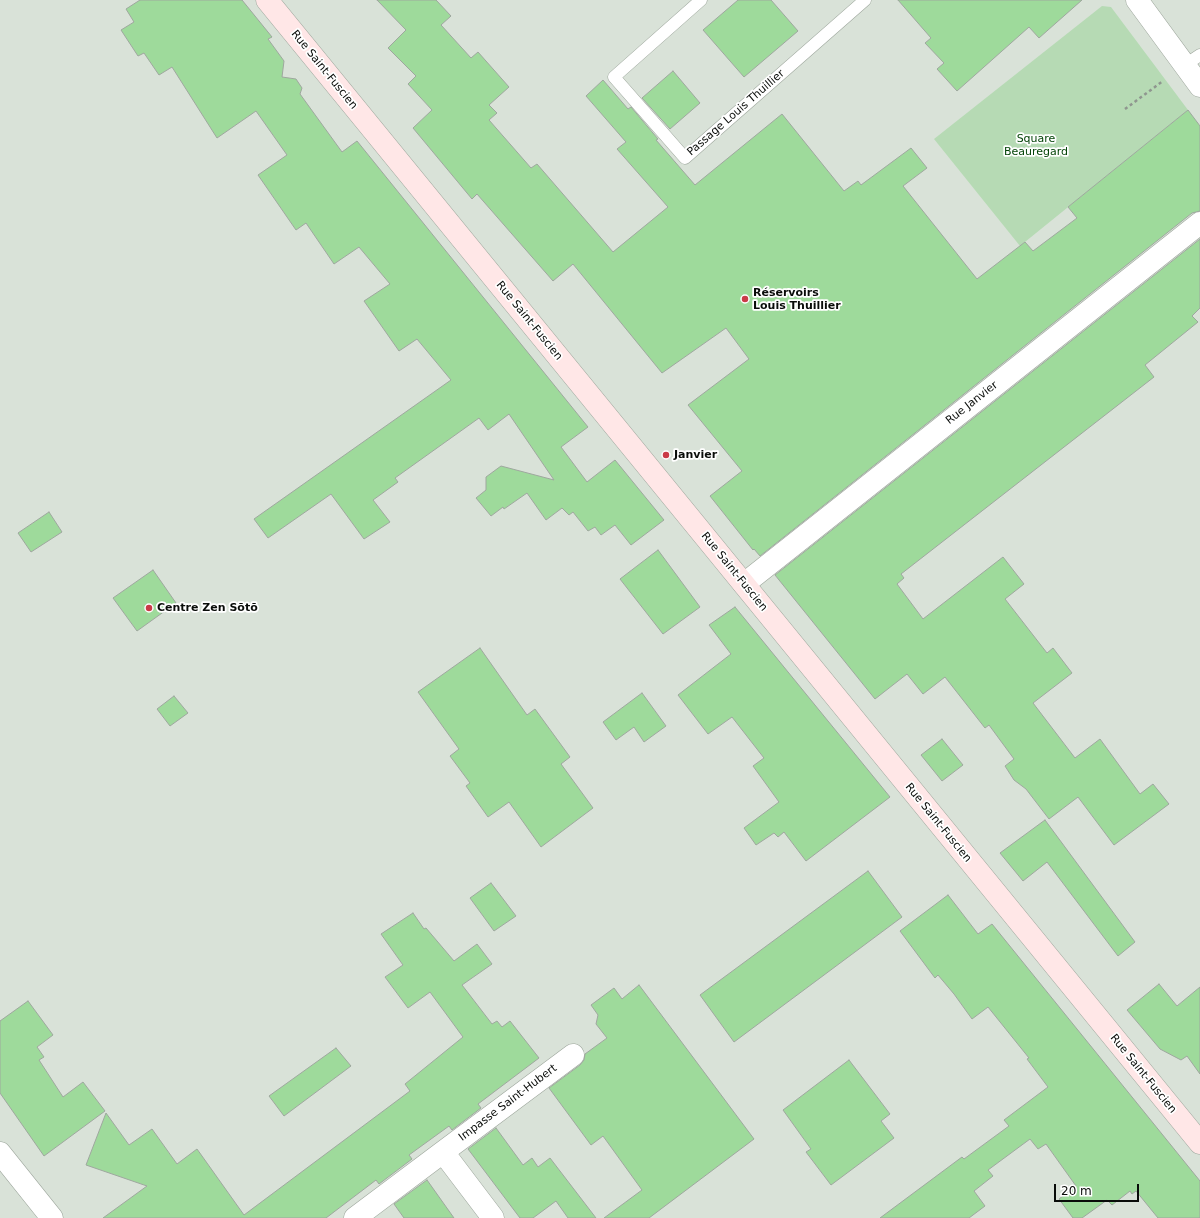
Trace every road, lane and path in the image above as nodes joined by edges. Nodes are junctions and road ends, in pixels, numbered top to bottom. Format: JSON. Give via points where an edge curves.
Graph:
{"nodes":[{"id":1,"x":267,"y":0,"type":"edge"},
{"id":2,"x":701,"y":0,"type":"edge"},
{"id":3,"x":865,"y":0,"type":"edge"},
{"id":4,"x":1137,"y":0,"type":"edge"},
{"id":5,"x":1192,"y":60,"type":"edge"},
{"id":6,"x":1200,"y":86,"type":"edge"},
{"id":7,"x":1125,"y":109,"type":"dead end"},
{"id":8,"x":1200,"y":223,"type":"edge"},
{"id":9,"x":744,"y":584,"type":"junction"},
{"id":10,"x":573,"y":1055,"type":"dead end"},
{"id":11,"x":1200,"y":1143,"type":"edge"},
{"id":12,"x":443,"y":1152,"type":"junction"},
{"id":13,"x":0,"y":1153,"type":"edge"},
{"id":14,"x":52,"y":1218,"type":"edge"},
{"id":15,"x":355,"y":1218,"type":"edge"},
{"id":16,"x":493,"y":1218,"type":"edge"}],
"edges":[{"from":1,"to":9,"type":"main road","name":"Rue Saint-Fuscien"},
{"from":2,"to":3,"type":"lane","name":"Passage Louis Thuillier","via":[[614,77],[685,158]]},
{"from":4,"to":5,"type":"street"},
{"from":5,"to":6,"type":"street"},
{"from":5,"to":7,"type":"path"},
{"from":8,"to":9,"type":"street","name":"Rue Janvier"},
{"from":9,"to":11,"type":"main road","name":"Rue Saint-Fuscien"},
{"from":10,"to":12,"type":"street","name":"Impasse Saint-Hubert"},
{"from":12,"to":15,"type":"street","name":"Impasse Saint-Hubert"},
{"from":12,"to":16,"type":"street"},
{"from":13,"to":14,"type":"street"}]}
